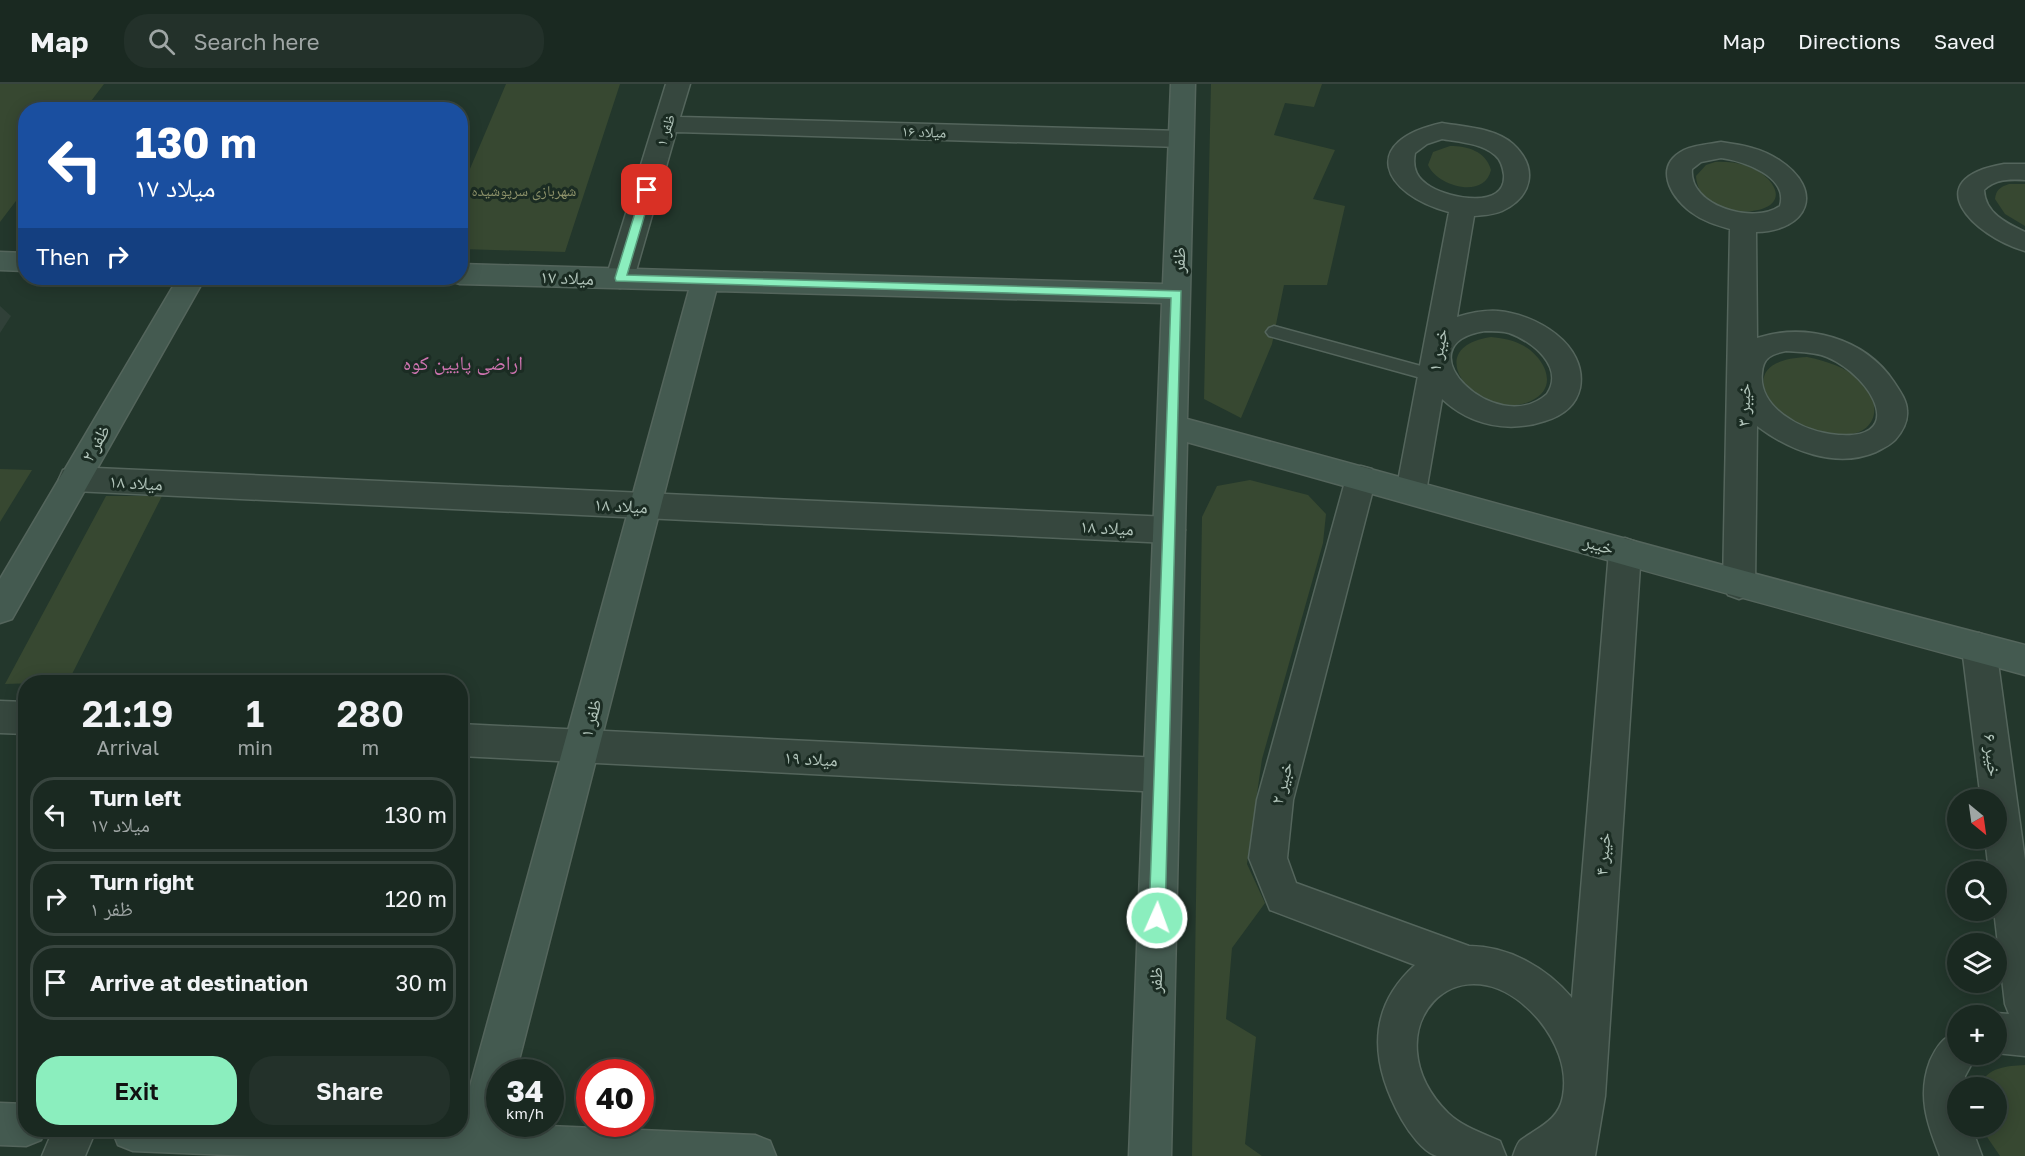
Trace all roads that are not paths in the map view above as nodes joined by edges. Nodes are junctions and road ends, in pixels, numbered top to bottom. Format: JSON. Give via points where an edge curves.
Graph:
{"nodes":[{"id":1,"x":678,"y":84,"type":"edge"},
{"id":2,"x":1183,"y":84,"type":"edge"},
{"id":3,"x":667,"y":124,"type":"junction"},
{"id":4,"x":1182,"y":139,"type":"junction"},
{"id":5,"x":2025,"y":172,"type":"edge"},
{"id":6,"x":1463,"y":207,"type":"dead end"},
{"id":7,"x":1743,"y":224,"type":"dead end"},
{"id":8,"x":2025,"y":242,"type":"edge"},
{"id":9,"x":0,"y":261,"type":"edge"},
{"id":10,"x":18,"y":262,"type":"edge"},
{"id":11,"x":468,"y":274,"type":"edge"},
{"id":12,"x":620,"y":278,"type":"junction"},
{"id":13,"x":705,"y":281,"type":"junction"},
{"id":14,"x":187,"y":285,"type":"edge"},
{"id":15,"x":1177,"y":294,"type":"junction"},
{"id":16,"x":1274,"y":332,"type":"dead end"},
{"id":17,"x":1435,"y":362,"type":"junction"},
{"id":18,"x":1743,"y":378,"type":"junction"},
{"id":19,"x":1173,"y":427,"type":"junction"},
{"id":20,"x":1361,"y":478,"type":"junction"},
{"id":21,"x":74,"y":480,"type":"junction"},
{"id":22,"x":1411,"y":492,"type":"junction"},
{"id":23,"x":645,"y":506,"type":"junction"},
{"id":24,"x":1169,"y":530,"type":"junction"},
{"id":25,"x":1625,"y":551,"type":"junction"},
{"id":26,"x":1739,"y":585,"type":"junction"},
{"id":27,"x":0,"y":609,"type":"edge"},
{"id":28,"x":1979,"y":648,"type":"junction"},
{"id":29,"x":2025,"y":660,"type":"edge"},
{"id":30,"x":0,"y":717,"type":"edge"},
{"id":31,"x":18,"y":718,"type":"edge"},
{"id":32,"x":468,"y":740,"type":"edge"},
{"id":33,"x":582,"y":746,"type":"junction"},
{"id":34,"x":1161,"y":775,"type":"junction"},
{"id":35,"x":1468,"y":965,"type":"junction"},
{"id":36,"x":2025,"y":1005,"type":"edge"},
{"id":37,"x":2007,"y":1034,"type":"edge"},
{"id":38,"x":2025,"y":1036,"type":"edge"},
{"id":39,"x":1949,"y":1065,"type":"edge"},
{"id":40,"x":1584,"y":1096,"type":"junction"},
{"id":41,"x":0,"y":1124,"type":"edge"},
{"id":42,"x":18,"y":1125,"type":"edge"},
{"id":43,"x":72,"y":1137,"type":"edge"},
{"id":44,"x":253,"y":1137,"type":"edge"},
{"id":45,"x":475,"y":1150,"type":"edge"},
{"id":46,"x":63,"y":1156,"type":"edge"},
{"id":47,"x":755,"y":1156,"type":"edge"},
{"id":48,"x":1150,"y":1156,"type":"edge"},
{"id":49,"x":1485,"y":1156,"type":"edge"},
{"id":50,"x":1534,"y":1156,"type":"edge"},
{"id":51,"x":1574,"y":1156,"type":"edge"},
{"id":52,"x":1961,"y":1156,"type":"edge"}],
"edges":[{"from":1,"to":3,"type":"street","name":"ظفر ۱"},
{"from":2,"to":4,"type":"street","name":"ظفر"},
{"from":3,"to":4,"type":"street","name":"میلاد ۱۶"},
{"from":3,"to":12,"type":"street","name":"ظفر ۱"},
{"from":4,"to":15,"type":"street","name":"ظفر"},
{"from":5,"to":8,"type":"street","via":[[1989,173],[1977,179],[1972,189],[1978,212],[1990,224]]},
{"from":6,"to":17,"type":"street","name":"خیبر ۱"},
{"from":7,"to":18,"type":"street","name":"خیبر ۳"},
{"from":9,"to":10,"type":"street"},
{"from":11,"to":12,"type":"street","name":"میلاد ۱۷"},
{"from":12,"to":13,"type":"street","name":"میلاد ۱۷"},
{"from":13,"to":15,"type":"street","name":"میلاد ۱۷"},
{"from":13,"to":23,"type":"street","name":"ظفر ۱"},
{"from":14,"to":21,"type":"street","name":"ظفر ۲"},
{"from":15,"to":19,"type":"street","name":"ظفر"},
{"from":16,"to":17,"type":"lane"},
{"from":17,"to":22,"type":"street","name":"خیبر ۱"},
{"from":18,"to":18,"type":"street","via":[[1751,400],[1766,417],[1785,431],[1833,447],[1856,447],[1875,441],[1888,429],[1893,413],[1889,395],[1877,377],[1835,349],[1810,342],[1766,345],[1752,354]]},
{"from":18,"to":26,"type":"street","name":"خیبر ۳"},
{"from":19,"to":20,"type":"street","name":"خیبر"},
{"from":19,"to":24,"type":"street","name":"ظفر"},
{"from":20,"to":22,"type":"street","name":"خیبر"},
{"from":20,"to":35,"type":"street","name":"خبیر ۲","via":[[1275,800],[1268,858],[1283,897]]},
{"from":21,"to":23,"type":"street","name":"میلاد ۱۸"},
{"from":21,"to":27,"type":"street","name":"ظفر ۲"},
{"from":22,"to":25,"type":"street","name":"خیبر"},
{"from":23,"to":24,"type":"street","name":"میلاد ۱۸"},
{"from":23,"to":33,"type":"street","name":"ظفر ۱"},
{"from":24,"to":34,"type":"street","name":"ظفر"},
{"from":25,"to":26,"type":"street","name":"خیبر"},
{"from":25,"to":40,"type":"street","name":"خیبر ۴"},
{"from":26,"to":28,"type":"street","name":"خیبر"},
{"from":28,"to":29,"type":"street","name":"خیبر"},
{"from":28,"to":36,"type":"street","name":"خیبر ۶"},
{"from":30,"to":31,"type":"street"},
{"from":32,"to":33,"type":"street","name":"میلاد ۱۹"},
{"from":33,"to":34,"type":"street","name":"میلاد ۱۹"},
{"from":33,"to":45,"type":"street","name":"ظفر ۱"},
{"from":34,"to":48,"type":"street","name":"ظفر"},
{"from":35,"to":40,"type":"street","via":[[1496,968],[1525,981],[1550,1002],[1570,1030],[1582,1062]]},
{"from":35,"to":49,"type":"street","via":[[1440,970],[1419,985],[1402,1007],[1396,1035],[1399,1067],[1411,1098],[1433,1127],[1462,1149]]},
{"from":37,"to":38,"type":"street"},
{"from":39,"to":52,"type":"street","via":[[1942,1088],[1946,1121]]},
{"from":40,"to":50,"type":"street","via":[[1574,1125],[1554,1147]]},
{"from":40,"to":51,"type":"street","name":"خیبر ۴"},
{"from":41,"to":42,"type":"street"},
{"from":43,"to":46,"type":"street"},
{"from":44,"to":45,"type":"street"},
{"from":45,"to":47,"type":"street"}]}
